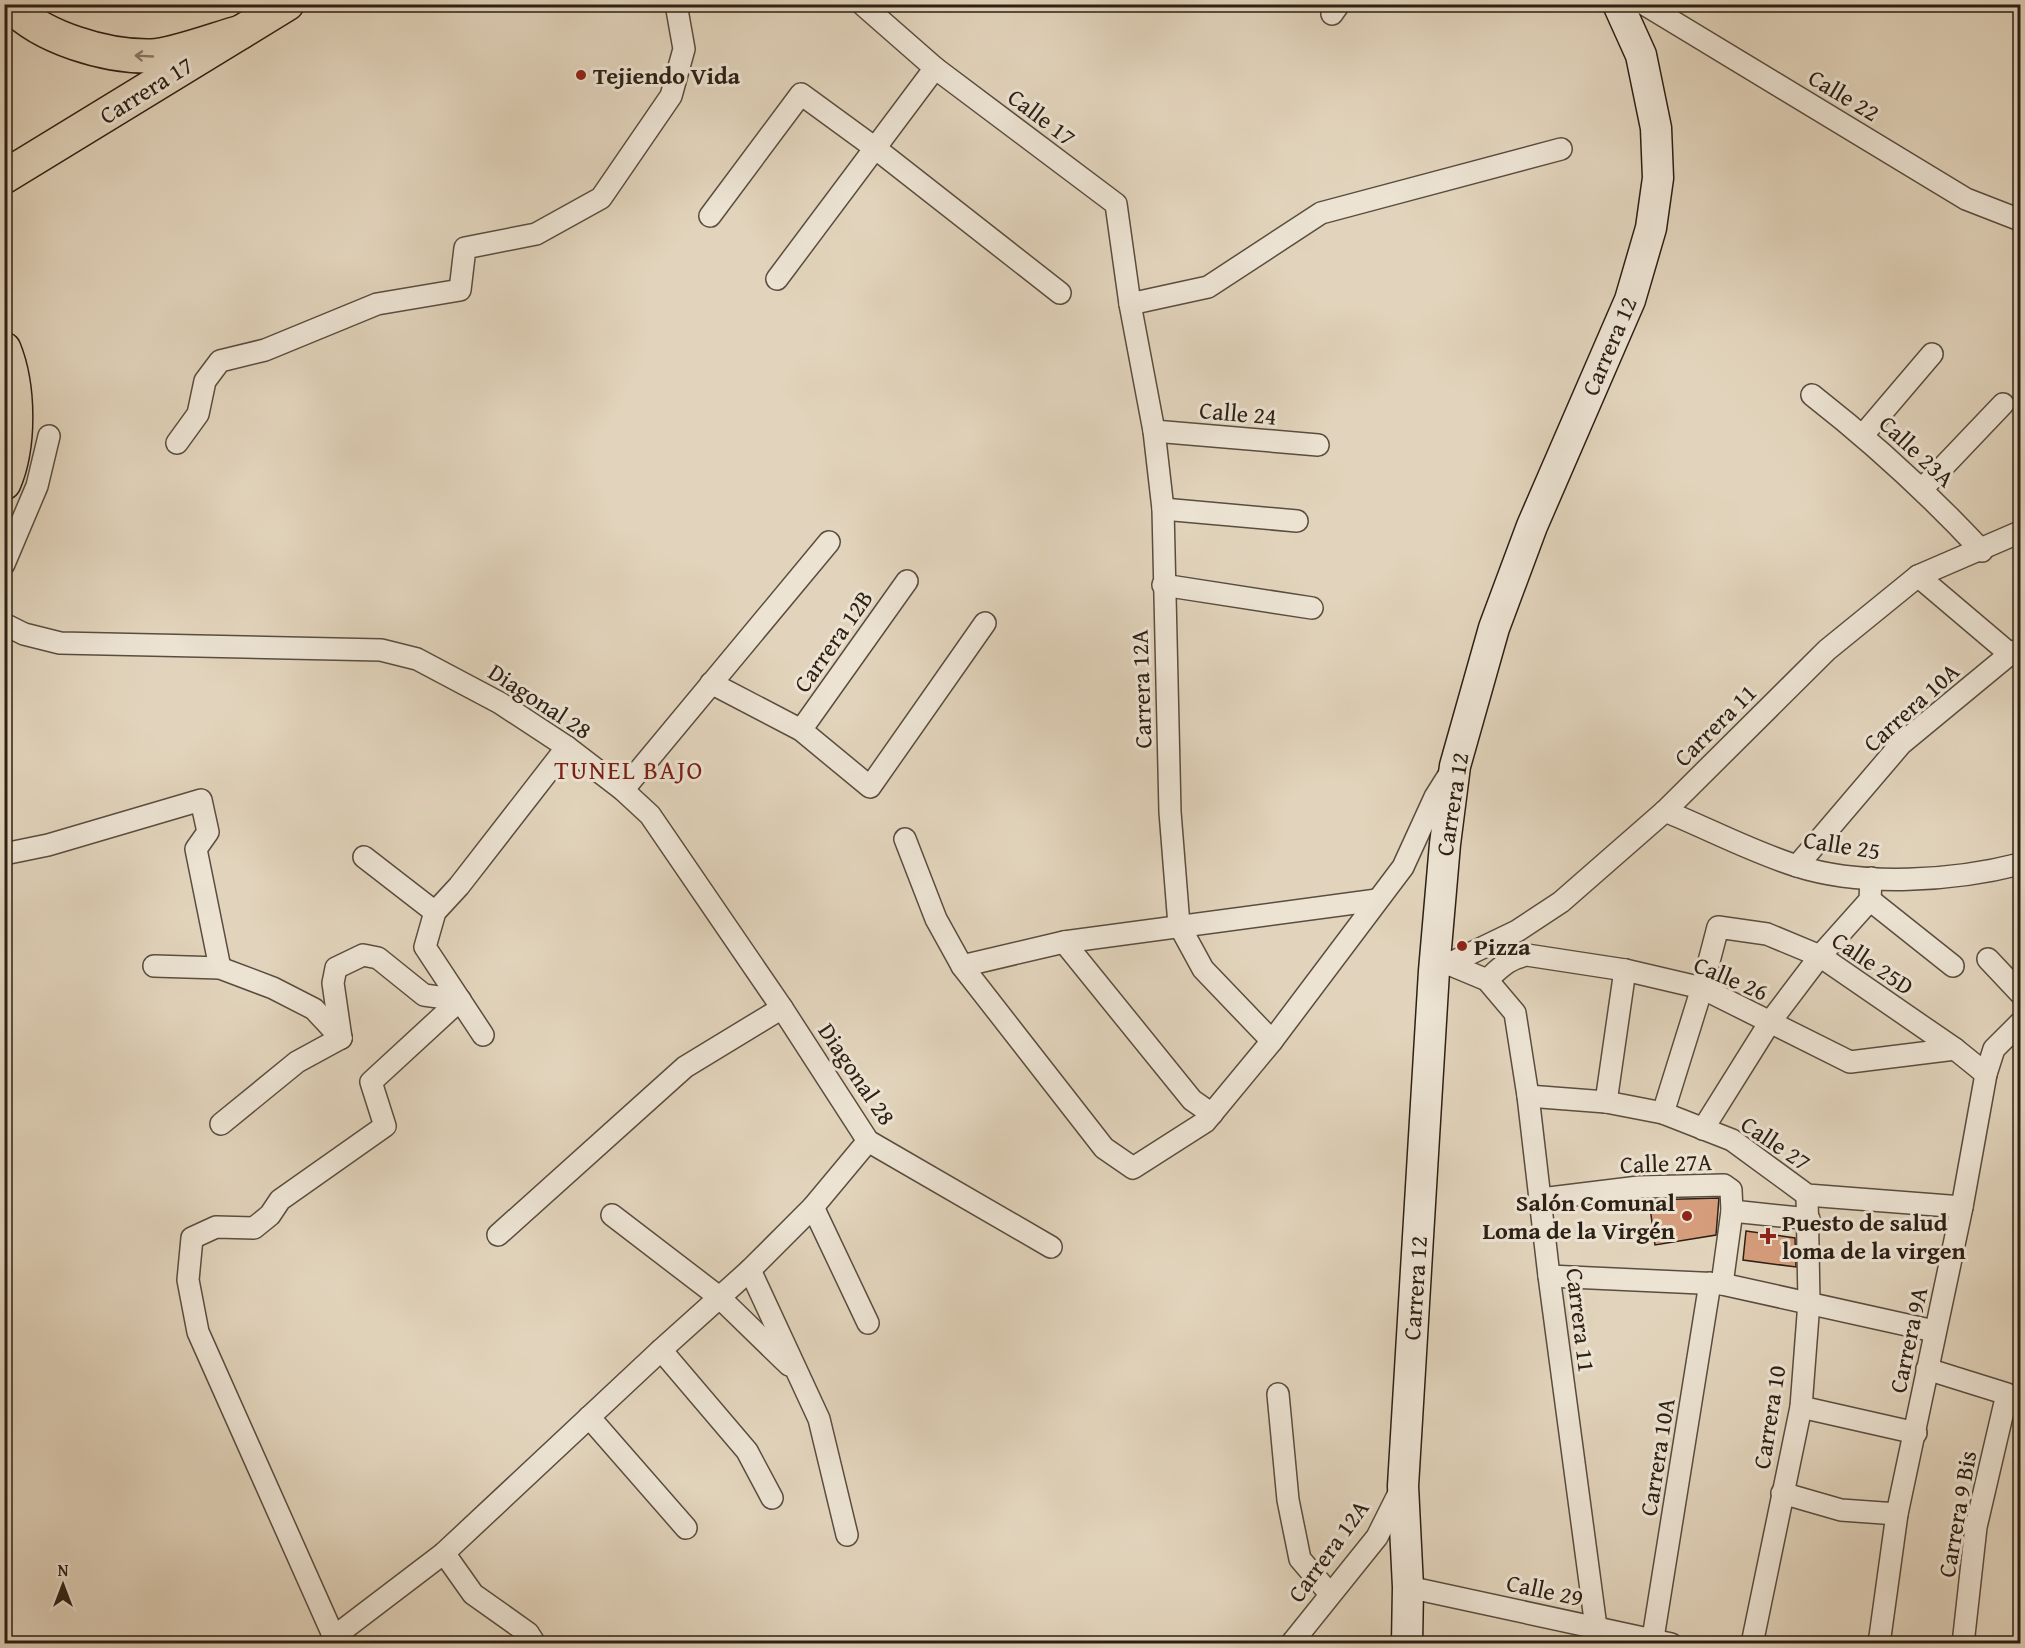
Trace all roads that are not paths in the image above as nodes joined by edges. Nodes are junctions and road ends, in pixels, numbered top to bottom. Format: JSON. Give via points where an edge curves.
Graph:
{"nodes":[{"id":1,"x":10,"y":4,"type":"edge"},
{"id":2,"x":287,"y":4,"type":"edge"},
{"id":3,"x":676,"y":4,"type":"edge"},
{"id":4,"x":862,"y":4,"type":"edge"},
{"id":5,"x":1618,"y":4,"type":"edge"},
{"id":6,"x":1644,"y":4,"type":"edge"},
{"id":7,"x":241,"y":32,"type":"junction"},
{"id":8,"x":934,"y":68,"type":"junction"},
{"id":9,"x":875,"y":148,"type":"junction"},
{"id":10,"x":1561,"y":149,"type":"dead end"},
{"id":11,"x":4,"y":177,"type":"edge"},
{"id":12,"x":710,"y":216,"type":"dead end"},
{"id":13,"x":2020,"y":220,"type":"edge"},
{"id":14,"x":777,"y":279,"type":"dead end"},
{"id":15,"x":1060,"y":293,"type":"dead end"},
{"id":16,"x":1130,"y":304,"type":"junction"},
{"id":17,"x":4,"y":350,"type":"edge"},
{"id":18,"x":1932,"y":354,"type":"dead end"},
{"id":19,"x":1812,"y":395,"type":"dead end"},
{"id":20,"x":2003,"y":404,"type":"dead end"},
{"id":21,"x":1154,"y":431,"type":"junction"},
{"id":22,"x":1863,"y":435,"type":"junction"},
{"id":23,"x":49,"y":436,"type":"dead end"},
{"id":24,"x":177,"y":443,"type":"dead end"},
{"id":25,"x":1318,"y":445,"type":"dead end"},
{"id":26,"x":4,"y":483,"type":"edge"},
{"id":27,"x":1923,"y":488,"type":"junction"},
{"id":28,"x":1163,"y":509,"type":"junction"},
{"id":29,"x":1297,"y":521,"type":"dead end"},
{"id":30,"x":2020,"y":532,"type":"edge"},
{"id":31,"x":829,"y":542,"type":"dead end"},
{"id":32,"x":1982,"y":551,"type":"junction"},
{"id":33,"x":4,"y":564,"type":"edge"},
{"id":34,"x":1918,"y":576,"type":"junction"},
{"id":35,"x":907,"y":581,"type":"dead end"},
{"id":36,"x":1163,"y":585,"type":"junction"},
{"id":37,"x":1312,"y":608,"type":"dead end"},
{"id":38,"x":984,"y":623,"type":"dead end"},
{"id":39,"x":4,"y":624,"type":"edge"},
{"id":40,"x":2015,"y":652,"type":"edge"},
{"id":41,"x":711,"y":683,"type":"junction"},
{"id":42,"x":801,"y":730,"type":"junction"},
{"id":43,"x":567,"y":747,"type":"junction"},
{"id":44,"x":1455,"y":766,"type":"junction"},
{"id":45,"x":623,"y":790,"type":"junction"},
{"id":46,"x":1665,"y":810,"type":"junction"},
{"id":47,"x":905,"y":838,"type":"dead end"},
{"id":48,"x":4,"y":854,"type":"edge"},
{"id":49,"x":364,"y":857,"type":"dead end"},
{"id":50,"x":2020,"y":865,"type":"edge"},
{"id":51,"x":1797,"y":866,"type":"junction"},
{"id":52,"x":1871,"y":878,"type":"junction"},
{"id":53,"x":1377,"y":900,"type":"junction"},
{"id":54,"x":1870,"y":900,"type":"junction"},
{"id":55,"x":435,"y":912,"type":"junction"},
{"id":56,"x":1179,"y":925,"type":"junction"},
{"id":57,"x":1064,"y":942,"type":"junction"},
{"id":58,"x":1820,"y":956,"type":"junction"},
{"id":59,"x":1988,"y":959,"type":"dead end"},
{"id":60,"x":154,"y":966,"type":"dead end"},
{"id":61,"x":962,"y":966,"type":"junction"},
{"id":62,"x":1953,"y":966,"type":"dead end"},
{"id":63,"x":220,"y":968,"type":"junction"},
{"id":64,"x":1442,"y":968,"type":"junction"},
{"id":65,"x":1625,"y":970,"type":"junction"},
{"id":66,"x":1487,"y":980,"type":"junction"},
{"id":67,"x":1702,"y":988,"type":"junction"},
{"id":68,"x":2020,"y":993,"type":"edge"},
{"id":69,"x":460,"y":1000,"type":"junction"},
{"id":70,"x":782,"y":1008,"type":"junction"},
{"id":71,"x":1770,"y":1022,"type":"junction"},
{"id":72,"x":2020,"y":1023,"type":"edge"},
{"id":73,"x":483,"y":1035,"type":"dead end"},
{"id":74,"x":341,"y":1038,"type":"junction"},
{"id":75,"x":1272,"y":1041,"type":"junction"},
{"id":76,"x":1955,"y":1049,"type":"junction"},
{"id":77,"x":1986,"y":1074,"type":"junction"},
{"id":78,"x":1528,"y":1096,"type":"junction"},
{"id":79,"x":1606,"y":1102,"type":"junction"},
{"id":80,"x":1663,"y":1113,"type":"junction"},
{"id":81,"x":1212,"y":1114,"type":"junction"},
{"id":82,"x":221,"y":1124,"type":"dead end"},
{"id":83,"x":1703,"y":1129,"type":"junction"},
{"id":84,"x":868,"y":1141,"type":"junction"},
{"id":85,"x":1808,"y":1196,"type":"junction"},
{"id":86,"x":1541,"y":1200,"type":"junction"},
{"id":87,"x":813,"y":1207,"type":"junction"},
{"id":88,"x":1962,"y":1207,"type":"junction"},
{"id":89,"x":1732,"y":1211,"type":"junction"},
{"id":90,"x":612,"y":1215,"type":"dead end"},
{"id":91,"x":1809,"y":1219,"type":"junction"},
{"id":92,"x":498,"y":1235,"type":"dead end"},
{"id":93,"x":1052,"y":1247,"type":"dead end"},
{"id":94,"x":750,"y":1270,"type":"junction"},
{"id":95,"x":1549,"y":1276,"type":"junction"},
{"id":96,"x":1716,"y":1284,"type":"junction"},
{"id":97,"x":719,"y":1297,"type":"junction"},
{"id":98,"x":1809,"y":1302,"type":"junction"},
{"id":99,"x":868,"y":1323,"type":"dead end"},
{"id":100,"x":1934,"y":1331,"type":"junction"},
{"id":101,"x":661,"y":1350,"type":"junction"},
{"id":102,"x":1927,"y":1370,"type":"junction"},
{"id":103,"x":800,"y":1376,"type":"junction"},
{"id":104,"x":1278,"y":1395,"type":"dead end"},
{"id":105,"x":1801,"y":1407,"type":"junction"},
{"id":106,"x":589,"y":1417,"type":"junction"},
{"id":107,"x":1916,"y":1433,"type":"junction"},
{"id":108,"x":1403,"y":1486,"type":"junction"},
{"id":109,"x":1782,"y":1493,"type":"junction"},
{"id":110,"x":772,"y":1498,"type":"dead end"},
{"id":111,"x":1897,"y":1514,"type":"junction"},
{"id":112,"x":686,"y":1528,"type":"dead end"},
{"id":113,"x":846,"y":1535,"type":"dead end"},
{"id":114,"x":444,"y":1553,"type":"junction"},
{"id":115,"x":1408,"y":1587,"type":"junction"},
{"id":116,"x":1330,"y":1594,"type":"junction"},
{"id":117,"x":1596,"y":1635,"type":"edge"},
{"id":118,"x":336,"y":1640,"type":"edge"},
{"id":119,"x":1662,"y":1641,"type":"edge"},
{"id":120,"x":1291,"y":1643,"type":"edge"},
{"id":121,"x":535,"y":1644,"type":"edge"},
{"id":122,"x":1407,"y":1644,"type":"edge"},
{"id":123,"x":1752,"y":1644,"type":"edge"},
{"id":124,"x":1879,"y":1644,"type":"edge"},
{"id":125,"x":1963,"y":1644,"type":"edge"}],
"edges":[{"from":7,"to":1,"type":"main road","one_way":true,"via":[[153,57],[101,52],[56,36]]},
{"from":2,"to":7,"type":"main road","name":"Carrera 17"},
{"from":3,"to":24,"type":"street","via":[[684,49],[671,96],[602,198],[536,234],[465,249],[460,290],[377,304],[265,350],[220,361],[206,381],[198,414]]},
{"from":4,"to":8,"type":"street","name":"Calle 17"},
{"from":5,"to":44,"type":"street","name":"Carrera 12","via":[[1641,55],[1656,128],[1658,177],[1651,228],[1630,300],[1532,526],[1494,628]]},
{"from":6,"to":13,"type":"street","name":"Calle 22","via":[[1966,200]]},
{"from":7,"to":11,"type":"main road","name":"Carrera 17"},
{"from":8,"to":9,"type":"street"},
{"from":8,"to":16,"type":"street","name":"Calle 17","via":[[1116,204]]},
{"from":9,"to":12,"type":"street","via":[[801,94]]},
{"from":9,"to":14,"type":"street"},
{"from":9,"to":15,"type":"street"},
{"from":10,"to":16,"type":"street","via":[[1321,213],[1208,287]]},
{"from":16,"to":21,"type":"street","name":"Carrera 12A"},
{"from":17,"to":26,"type":"main road","via":[[12,368],[15,395],[14,434]]},
{"from":18,"to":22,"type":"street"},
{"from":19,"to":22,"type":"street","name":"Calle 23A"},
{"from":20,"to":27,"type":"street"},
{"from":21,"to":25,"type":"street","name":"Calle 24"},
{"from":21,"to":28,"type":"street","name":"Carrera 12A"},
{"from":22,"to":27,"type":"street","name":"Calle 23A"},
{"from":23,"to":33,"type":"street","via":[[37,486]]},
{"from":27,"to":32,"type":"street","name":"Calle 23A"},
{"from":28,"to":29,"type":"street"},
{"from":28,"to":36,"type":"street","name":"Carrera 12A"},
{"from":30,"to":32,"type":"street","name":"Carrera 11"},
{"from":31,"to":41,"type":"street"},
{"from":32,"to":34,"type":"street","name":"Carrera 11"},
{"from":34,"to":40,"type":"street"},
{"from":34,"to":46,"type":"street","name":"Carrera 11","via":[[1827,650]]},
{"from":35,"to":42,"type":"street","name":"Carrera 12B"},
{"from":36,"to":37,"type":"street"},
{"from":36,"to":56,"type":"street","name":"Carrera 12A","via":[[1170,812]]},
{"from":38,"to":42,"type":"street","via":[[870,786]]},
{"from":39,"to":43,"type":"street","name":"Diagonal 28","via":[[24,634],[60,643],[381,650],[417,659],[501,703]]},
{"from":40,"to":51,"type":"street","name":"Carrera 10A","via":[[1901,744]]},
{"from":41,"to":42,"type":"street"},
{"from":41,"to":45,"type":"street"},
{"from":43,"to":45,"type":"street","name":"Diagonal 28"},
{"from":43,"to":55,"type":"street"},
{"from":44,"to":53,"type":"street","via":[[1435,797],[1403,867]]},
{"from":44,"to":64,"type":"street","name":"Carrera 12","via":[[1445,844]]},
{"from":45,"to":70,"type":"street","name":"Diagonal 28","via":[[650,814]]},
{"from":46,"to":51,"type":"street","name":"Calle 25"},
{"from":46,"to":64,"type":"street","name":"Carrera 11","via":[[1561,902],[1517,932]]},
{"from":47,"to":61,"type":"street","via":[[936,919]]},
{"from":48,"to":63,"type":"street","via":[[201,800],[208,832],[196,849]]},
{"from":49,"to":55,"type":"street"},
{"from":50,"to":52,"type":"street","name":"Calle 25","via":[[1946,877]]},
{"from":51,"to":52,"type":"street","name":"Calle 25"},
{"from":52,"to":54,"type":"street"},
{"from":53,"to":56,"type":"street"},
{"from":53,"to":75,"type":"street"},
{"from":54,"to":58,"type":"street"},
{"from":54,"to":62,"type":"street"},
{"from":55,"to":69,"type":"street","via":[[425,947]]},
{"from":56,"to":57,"type":"street"},
{"from":56,"to":75,"type":"street","name":"Carrera 12A","via":[[1203,969]]},
{"from":57,"to":61,"type":"street"},
{"from":57,"to":81,"type":"street","via":[[1192,1100]]},
{"from":58,"to":67,"type":"street","name":"Calle 25D","via":[[1767,934],[1718,927]]},
{"from":58,"to":71,"type":"street"},
{"from":58,"to":76,"type":"street","name":"Calle 25D"},
{"from":59,"to":68,"type":"street"},
{"from":60,"to":63,"type":"street"},
{"from":61,"to":81,"type":"street","via":[[1104,1148],[1133,1168]]},
{"from":63,"to":74,"type":"street","via":[[314,1009]]},
{"from":64,"to":66,"type":"street","name":"Carrera 11"},
{"from":64,"to":108,"type":"street","name":"Carrera 12"},
{"from":65,"to":66,"type":"street","name":"Calle 26","via":[[1527,956],[1506,962]]},
{"from":65,"to":67,"type":"street","name":"Calle 26"},
{"from":65,"to":79,"type":"street"},
{"from":66,"to":78,"type":"street","name":"Carrera 11","via":[[1515,1013]]},
{"from":67,"to":71,"type":"street","name":"Calle 26"},
{"from":67,"to":80,"type":"street"},
{"from":69,"to":73,"type":"street"},
{"from":69,"to":74,"type":"street","via":[[424,995],[378,958],[363,955],[336,968],[333,982]]},
{"from":69,"to":118,"type":"street","via":[[371,1082],[385,1126],[280,1200],[254,1228],[216,1227],[192,1238],[188,1280],[198,1332]]},
{"from":70,"to":84,"type":"street","name":"Diagonal 28"},
{"from":70,"to":92,"type":"street","via":[[685,1067]]},
{"from":71,"to":76,"type":"street","name":"Calle 26","via":[[1850,1062]]},
{"from":71,"to":83,"type":"street"},
{"from":72,"to":77,"type":"street","name":"Carrera 9A","via":[[1994,1049]]},
{"from":74,"to":82,"type":"street","via":[[297,1062]]},
{"from":75,"to":81,"type":"street"},
{"from":76,"to":77,"type":"street","name":"Calle 25D"},
{"from":77,"to":88,"type":"street","name":"Carrera 9A"},
{"from":78,"to":79,"type":"street","name":"Calle 27"},
{"from":78,"to":86,"type":"street","name":"Carrera 11"},
{"from":79,"to":80,"type":"street","name":"Calle 27"},
{"from":80,"to":83,"type":"street","name":"Calle 27"},
{"from":83,"to":85,"type":"street","name":"Calle 27","via":[[1732,1140]]},
{"from":84,"to":87,"type":"street"},
{"from":84,"to":93,"type":"street","name":"Diagonal 28"},
{"from":85,"to":88,"type":"street","name":"Calle 27"},
{"from":85,"to":91,"type":"street","name":"Carrera 10"},
{"from":86,"to":89,"type":"street","name":"Calle 27A","via":[[1639,1187],[1724,1185],[1731,1190]]},
{"from":86,"to":95,"type":"street","name":"Carrera 11"},
{"from":87,"to":94,"type":"street"},
{"from":87,"to":99,"type":"street"},
{"from":88,"to":100,"type":"street","name":"Carrera 9A"},
{"from":89,"to":91,"type":"street"},
{"from":89,"to":96,"type":"street","name":"Carrera 10A"},
{"from":90,"to":97,"type":"street"},
{"from":91,"to":98,"type":"street","name":"Carrera 10"},
{"from":94,"to":97,"type":"street"},
{"from":94,"to":103,"type":"street"},
{"from":95,"to":96,"type":"street"},
{"from":95,"to":117,"type":"street","name":"Carrera 11"},
{"from":96,"to":98,"type":"street"},
{"from":96,"to":119,"type":"street","name":"Carrera 10A"},
{"from":97,"to":101,"type":"street"},
{"from":97,"to":103,"type":"street"},
{"from":98,"to":100,"type":"street"},
{"from":98,"to":105,"type":"street","name":"Carrera 10"},
{"from":100,"to":102,"type":"street","name":"Carrera 9A"},
{"from":101,"to":106,"type":"street"},
{"from":101,"to":110,"type":"street","via":[[747,1451]]},
{"from":102,"to":107,"type":"street","name":"Carrera 9A"},
{"from":102,"to":125,"type":"street","name":"Carrera 9 Bis","via":[[2007,1395],[1976,1527]]},
{"from":103,"to":113,"type":"street","via":[[819,1419]]},
{"from":104,"to":116,"type":"street","via":[[1288,1500],[1300,1559]]},
{"from":105,"to":107,"type":"street"},
{"from":105,"to":109,"type":"street","name":"Carrera 10"},
{"from":106,"to":112,"type":"street"},
{"from":106,"to":114,"type":"street"},
{"from":107,"to":111,"type":"street","name":"Carrera 9A"},
{"from":108,"to":115,"type":"street","name":"Carrera 12"},
{"from":108,"to":116,"type":"street","name":"Carrera 12A","via":[[1377,1537]]},
{"from":109,"to":111,"type":"street","via":[[1841,1510]]},
{"from":109,"to":123,"type":"street","name":"Carrera 10"},
{"from":111,"to":124,"type":"street","name":"Carrera 9A"},
{"from":114,"to":118,"type":"street"},
{"from":114,"to":121,"type":"street","via":[[473,1594],[528,1633]]},
{"from":115,"to":117,"type":"street","name":"Calle 29"},
{"from":115,"to":122,"type":"street","name":"Carrera 12"},
{"from":116,"to":120,"type":"street","name":"Carrera 12A"},
{"from":117,"to":119,"type":"street","name":"Calle 29"}]}
